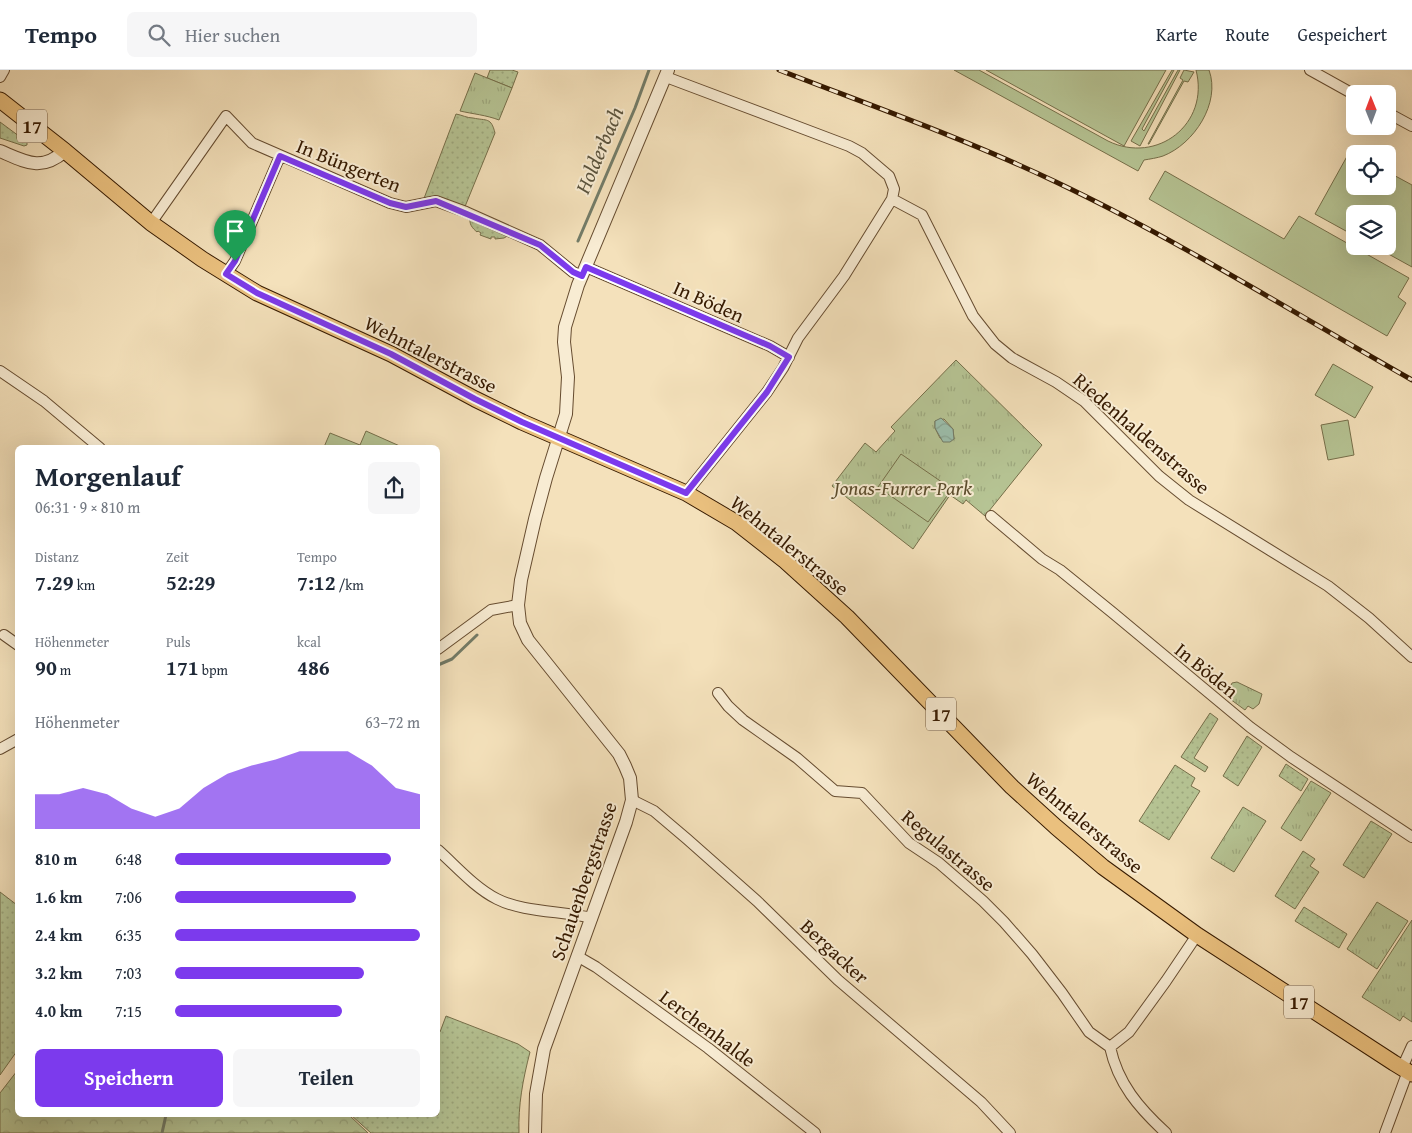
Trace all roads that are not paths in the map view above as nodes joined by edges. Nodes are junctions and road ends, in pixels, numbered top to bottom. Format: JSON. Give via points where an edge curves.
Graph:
{"nodes":[{"id":1,"x":4,"y":70,"type":"edge"},
{"id":2,"x":1310,"y":70,"type":"edge"},
{"id":3,"x":667,"y":73,"type":"edge"},
{"id":4,"x":0,"y":77,"type":"edge"},
{"id":5,"x":1346,"y":90,"type":"edge"},
{"id":6,"x":0,"y":100,"type":"edge"},
{"id":7,"x":1396,"y":118,"type":"edge"},
{"id":8,"x":1412,"y":126,"type":"edge"},
{"id":9,"x":0,"y":151,"type":"edge"},
{"id":10,"x":65,"y":151,"type":"junction"},
{"id":11,"x":280,"y":156,"type":"junction"},
{"id":12,"x":892,"y":199,"type":"junction"},
{"id":13,"x":151,"y":223,"type":"junction"},
{"id":14,"x":584,"y":271,"type":"junction"},
{"id":15,"x":226,"y":274,"type":"junction"},
{"id":16,"x":789,"y":357,"type":"junction"},
{"id":17,"x":0,"y":371,"type":"edge"},
{"id":18,"x":559,"y":439,"type":"junction"},
{"id":19,"x":96,"y":445,"type":"edge"},
{"id":20,"x":686,"y":493,"type":"junction"},
{"id":21,"x":991,"y":516,"type":"dead end"},
{"id":22,"x":518,"y":605,"type":"junction"},
{"id":23,"x":4,"y":635,"type":"dead end"},
{"id":24,"x":15,"y":643,"type":"edge"},
{"id":25,"x":440,"y":648,"type":"edge"},
{"id":26,"x":1412,"y":657,"type":"edge"},
{"id":27,"x":718,"y":692,"type":"dead end"},
{"id":28,"x":15,"y":741,"type":"edge"},
{"id":29,"x":0,"y":749,"type":"edge"},
{"id":30,"x":632,"y":800,"type":"junction"},
{"id":31,"x":1412,"y":837,"type":"edge"},
{"id":32,"x":440,"y":852,"type":"edge"},
{"id":33,"x":592,"y":918,"type":"junction"},
{"id":34,"x":1197,"y":935,"type":"junction"},
{"id":35,"x":577,"y":956,"type":"junction"},
{"id":36,"x":1412,"y":1046,"type":"edge"},
{"id":37,"x":1110,"y":1047,"type":"junction"},
{"id":38,"x":1407,"y":1071,"type":"edge"},
{"id":39,"x":535,"y":1133,"type":"edge"},
{"id":40,"x":815,"y":1133,"type":"edge"},
{"id":41,"x":1010,"y":1133,"type":"edge"},
{"id":42,"x":1166,"y":1133,"type":"edge"},
{"id":43,"x":1385,"y":1133,"type":"edge"}],
"edges":[{"from":1,"to":4,"type":"street"},
{"from":2,"to":5,"type":"street"},
{"from":3,"to":12,"type":"street","via":[[862,153],[889,176],[894,189]]},
{"from":3,"to":14,"type":"street","name":"Schauenbergstrasse"},
{"from":6,"to":10,"type":"main road","name":"Wehntalerstrasse","number":"17"},
{"from":7,"to":8,"type":"street"},
{"from":9,"to":10,"type":"street","via":[[38,164],[55,160]]},
{"from":10,"to":13,"type":"main road","name":"Wehntalerstrasse","number":"17"},
{"from":11,"to":13,"type":"street","name":"In Büngerten","via":[[252,143],[226,116]]},
{"from":11,"to":14,"type":"street","name":"In Büngerten","via":[[390,203],[406,207],[436,201],[540,245],[573,272]]},
{"from":11,"to":15,"type":"street","via":[[235,261]]},
{"from":12,"to":16,"type":"street","via":[[844,276],[798,338]]},
{"from":12,"to":26,"type":"street","name":"Riedenhaldenstrasse","via":[[922,215],[973,316],[995,344],[1012,358],[1084,401],[1159,476],[1189,500],[1328,586]]},
{"from":13,"to":15,"type":"main road","name":"Wehntalerstrasse","number":"17"},
{"from":14,"to":16,"type":"street","name":"In Böden","via":[[770,346]]},
{"from":14,"to":18,"type":"street","name":"Schauenbergstrasse","via":[[565,327],[568,394]]},
{"from":15,"to":18,"type":"main road","name":"Wehntalerstrasse","number":"17","via":[[257,293],[391,354]]},
{"from":16,"to":20,"type":"street","via":[[767,392]]},
{"from":17,"to":19,"type":"street","via":[[44,401]]},
{"from":18,"to":20,"type":"main road","name":"Wehntalerstrasse","number":"17"},
{"from":18,"to":22,"type":"street","name":"Schauenbergstrasse","via":[[531,532]]},
{"from":20,"to":34,"type":"main road","name":"Wehntalerstrasse","number":"17","via":[[737,523],[784,560],[847,617],[1012,787],[1056,827],[1103,867]]},
{"from":21,"to":31,"type":"street","name":"In Böden","via":[[1250,727]]},
{"from":22,"to":25,"type":"street","via":[[491,610]]},
{"from":22,"to":30,"type":"street","name":"Schauenbergstrasse","via":[[520,624],[528,640],[619,754],[630,778]]},
{"from":23,"to":24,"type":"street"},
{"from":27,"to":37,"type":"street","name":"Regulastrasse","via":[[743,720],[797,758],[835,791],[862,793],[908,843],[939,863],[983,901],[1032,954],[1089,1032]]},
{"from":28,"to":29,"type":"street"},
{"from":30,"to":33,"type":"street","name":"Schauenbergstrasse"},
{"from":30,"to":41,"type":"street","name":"Bergacker","via":[[654,811],[687,839],[838,980],[981,1102]]},
{"from":32,"to":33,"type":"street","via":[[496,899],[513,905]]},
{"from":33,"to":35,"type":"street","name":"Schauenbergstrasse"},
{"from":34,"to":37,"type":"street","via":[[1129,1032]]},
{"from":34,"to":38,"type":"main road","name":"Wehntalerstrasse","number":"17"},
{"from":35,"to":39,"type":"street","name":"Schauenbergstrasse","via":[[544,1049],[536,1094]]},
{"from":35,"to":40,"type":"street","name":"Lerchenhalde","via":[[708,1048]]},
{"from":36,"to":38,"type":"street"},
{"from":37,"to":42,"type":"street","via":[[1114,1066],[1124,1084],[1141,1108]]},
{"from":38,"to":43,"type":"street"}]}
